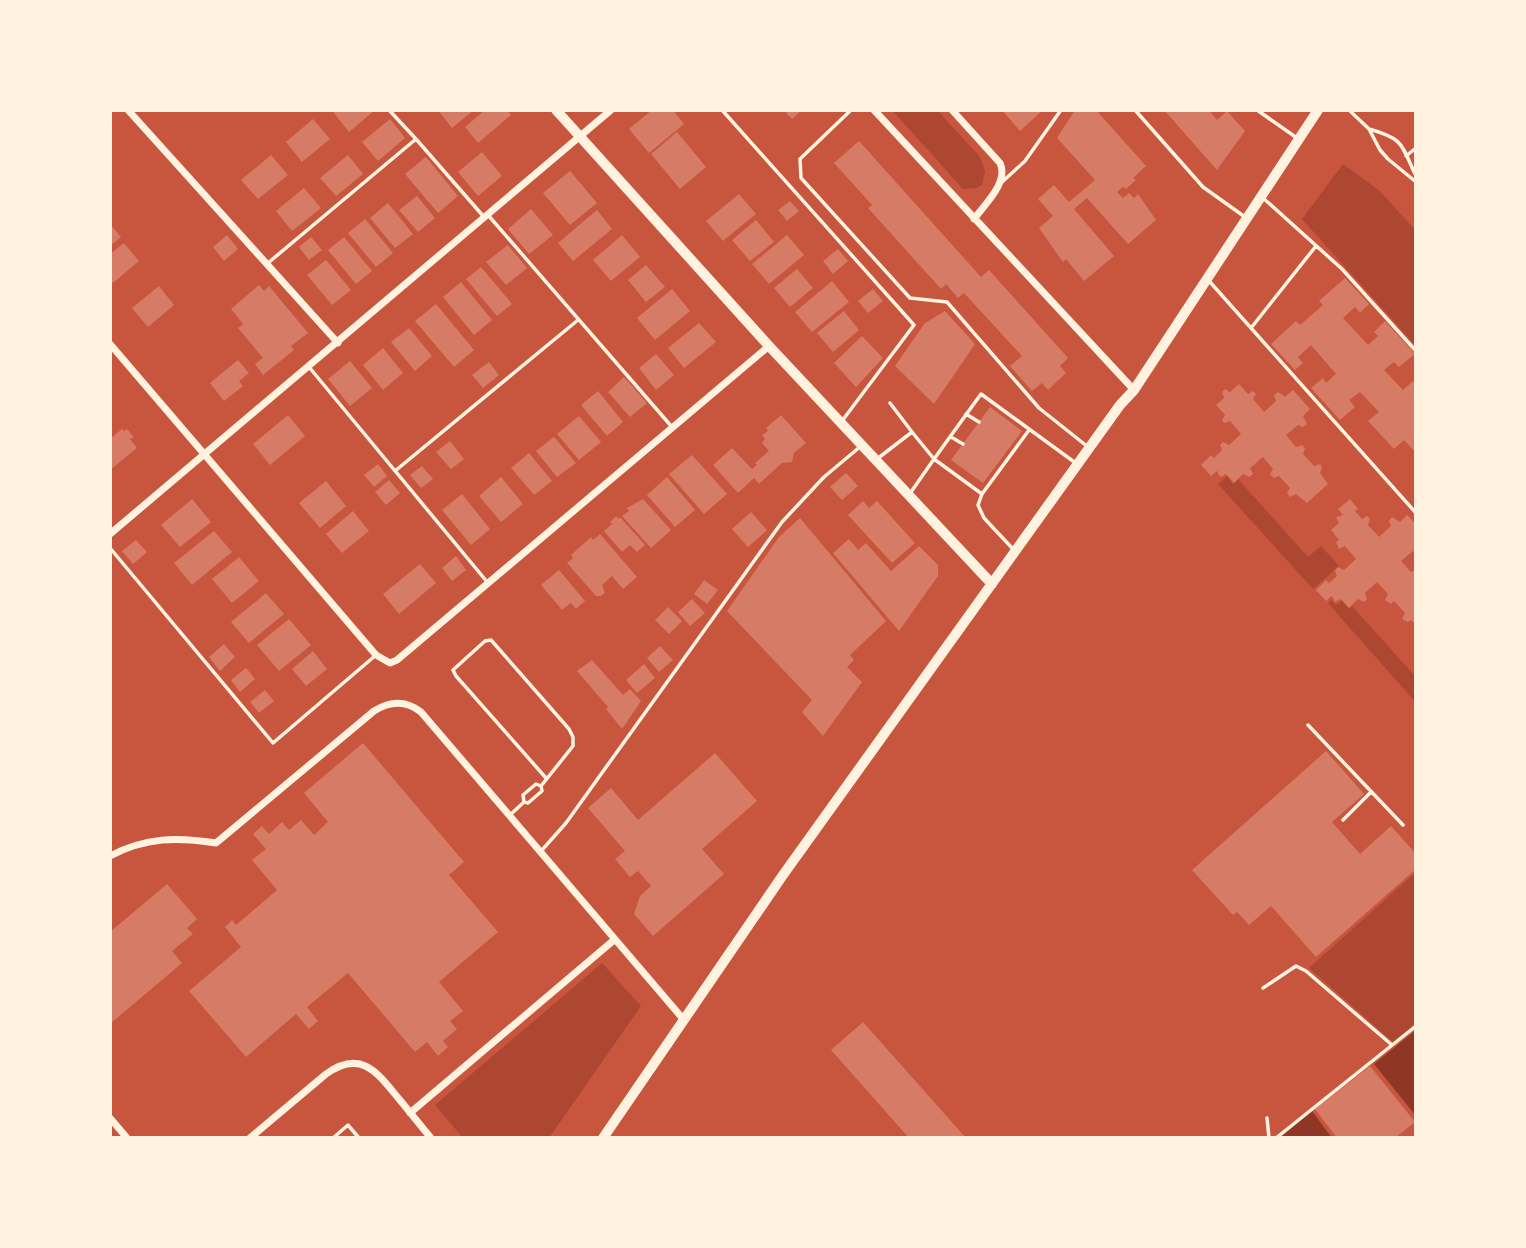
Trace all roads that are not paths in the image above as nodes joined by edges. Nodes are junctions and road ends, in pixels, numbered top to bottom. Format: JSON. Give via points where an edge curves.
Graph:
{"nodes":[{"id":1,"x":128,"y":110,"type":"edge"},
{"id":2,"x":389,"y":110,"type":"edge"},
{"id":3,"x":556,"y":110,"type":"edge"},
{"id":4,"x":611,"y":110,"type":"edge"},
{"id":5,"x":722,"y":110,"type":"edge"},
{"id":6,"x":851,"y":110,"type":"edge"},
{"id":7,"x":874,"y":110,"type":"edge"},
{"id":8,"x":952,"y":110,"type":"edge"},
{"id":9,"x":1061,"y":110,"type":"edge"},
{"id":10,"x":1135,"y":110,"type":"edge"},
{"id":11,"x":1257,"y":110,"type":"edge"},
{"id":12,"x":1318,"y":110,"type":"edge"},
{"id":13,"x":1349,"y":110,"type":"edge"},
{"id":14,"x":1369,"y":129,"type":"junction"},
{"id":15,"x":580,"y":137,"type":"junction"},
{"id":16,"x":416,"y":139,"type":"junction"},
{"id":17,"x":1298,"y":139,"type":"junction"},
{"id":18,"x":1416,"y":148,"type":"edge"},
{"id":19,"x":1406,"y":156,"type":"junction"},
{"id":20,"x":1416,"y":176,"type":"edge"},
{"id":21,"x":1416,"y":182,"type":"edge"},
{"id":22,"x":998,"y":187,"type":"junction"},
{"id":23,"x":1261,"y":197,"type":"junction"},
{"id":24,"x":487,"y":216,"type":"junction"},
{"id":25,"x":1246,"y":218,"type":"junction"},
{"id":26,"x":974,"y":219,"type":"junction"},
{"id":27,"x":1316,"y":246,"type":"junction"},
{"id":28,"x":267,"y":264,"type":"junction"},
{"id":29,"x":1207,"y":279,"type":"junction"},
{"id":30,"x":578,"y":320,"type":"junction"},
{"id":31,"x":1251,"y":328,"type":"junction"},
{"id":32,"x":338,"y":343,"type":"junction"},
{"id":33,"x":110,"y":344,"type":"edge"},
{"id":34,"x":769,"y":346,"type":"junction"},
{"id":35,"x":1416,"y":352,"type":"edge"},
{"id":36,"x":309,"y":367,"type":"junction"},
{"id":37,"x":1134,"y":390,"type":"junction"},
{"id":38,"x":890,"y":403,"type":"dead end"},
{"id":39,"x":966,"y":414,"type":"junction"},
{"id":40,"x":979,"y":422,"type":"dead end"},
{"id":41,"x":841,"y":423,"type":"junction"},
{"id":42,"x":672,"y":427,"type":"junction"},
{"id":43,"x":1029,"y":430,"type":"junction"},
{"id":44,"x":912,"y":432,"type":"junction"},
{"id":45,"x":951,"y":437,"type":"junction"},
{"id":46,"x":963,"y":444,"type":"dead end"},
{"id":47,"x":862,"y":445,"type":"junction"},
{"id":48,"x":1090,"y":449,"type":"junction"},
{"id":49,"x":205,"y":455,"type":"junction"},
{"id":50,"x":934,"y":459,"type":"junction"},
{"id":51,"x":876,"y":460,"type":"junction"},
{"id":52,"x":1078,"y":465,"type":"junction"},
{"id":53,"x":395,"y":471,"type":"junction"},
{"id":54,"x":982,"y":494,"type":"junction"},
{"id":55,"x":908,"y":495,"type":"junction"},
{"id":56,"x":1416,"y":513,"type":"edge"},
{"id":57,"x":110,"y":534,"type":"edge"},
{"id":58,"x":110,"y":548,"type":"edge"},
{"id":59,"x":1015,"y":552,"type":"junction"},
{"id":60,"x":488,"y":583,"type":"junction"},
{"id":61,"x":992,"y":584,"type":"junction"},
{"id":62,"x":376,"y":655,"type":"junction"},
{"id":63,"x":1308,"y":725,"type":"dead end"},
{"id":64,"x":546,"y":778,"type":"junction"},
{"id":65,"x":541,"y":786,"type":"junction"},
{"id":66,"x":1371,"y":792,"type":"junction"},
{"id":67,"x":524,"y":802,"type":"junction"},
{"id":68,"x":509,"y":816,"type":"junction"},
{"id":69,"x":1343,"y":820,"type":"dead end"},
{"id":70,"x":1402,"y":825,"type":"dead end"},
{"id":71,"x":540,"y":852,"type":"junction"},
{"id":72,"x":110,"y":856,"type":"edge"},
{"id":73,"x":614,"y":940,"type":"junction"},
{"id":74,"x":684,"y":1020,"type":"junction"},
{"id":75,"x":410,"y":1113,"type":"junction"},
{"id":76,"x":110,"y":1118,"type":"edge"},
{"id":77,"x":127,"y":1138,"type":"edge"},
{"id":78,"x":250,"y":1138,"type":"edge"},
{"id":79,"x":333,"y":1138,"type":"edge"},
{"id":80,"x":359,"y":1138,"type":"edge"},
{"id":81,"x":431,"y":1138,"type":"edge"},
{"id":82,"x":603,"y":1138,"type":"edge"}],
"edges":[{"from":1,"to":28,"type":"street"},
{"from":2,"to":16,"type":"lane"},
{"from":3,"to":15,"type":"main road"},
{"from":4,"to":15,"type":"street"},
{"from":5,"to":41,"type":"lane","via":[[914,325]]},
{"from":6,"to":48,"type":"lane","via":[[800,159],[801,178],[910,298],[947,302],[1039,408]]},
{"from":7,"to":26,"type":"street"},
{"from":8,"to":22,"type":"street","via":[[1000,163]]},
{"from":9,"to":22,"type":"lane","via":[[1025,161]]},
{"from":10,"to":25,"type":"lane","via":[[1203,187]]},
{"from":11,"to":17,"type":"lane"},
{"from":12,"to":17,"type":"main road"},
{"from":13,"to":14,"type":"lane"},
{"from":14,"to":19,"type":"lane","via":[[1392,135]]},
{"from":14,"to":21,"type":"lane","via":[[1380,150]]},
{"from":15,"to":24,"type":"street"},
{"from":15,"to":34,"type":"main road"},
{"from":16,"to":24,"type":"lane"},
{"from":16,"to":28,"type":"lane"},
{"from":17,"to":23,"type":"main road"},
{"from":18,"to":19,"type":"lane"},
{"from":19,"to":20,"type":"lane"},
{"from":22,"to":26,"type":"street"},
{"from":23,"to":25,"type":"main road"},
{"from":23,"to":27,"type":"lane"},
{"from":24,"to":30,"type":"lane"},
{"from":24,"to":32,"type":"street"},
{"from":25,"to":29,"type":"main road"},
{"from":26,"to":37,"type":"street"},
{"from":27,"to":31,"type":"lane"},
{"from":27,"to":35,"type":"lane"},
{"from":28,"to":32,"type":"street"},
{"from":29,"to":31,"type":"lane"},
{"from":29,"to":37,"type":"main road"},
{"from":30,"to":42,"type":"lane"},
{"from":30,"to":53,"type":"lane"},
{"from":31,"to":56,"type":"lane"},
{"from":32,"to":36,"type":"street"},
{"from":33,"to":49,"type":"street"},
{"from":34,"to":41,"type":"main road"},
{"from":34,"to":42,"type":"street"},
{"from":36,"to":49,"type":"street"},
{"from":36,"to":53,"type":"lane"},
{"from":37,"to":48,"type":"main road"},
{"from":38,"to":44,"type":"lane"},
{"from":39,"to":40,"type":"lane"},
{"from":39,"to":43,"type":"lane","via":[[981,394]]},
{"from":39,"to":45,"type":"lane"},
{"from":41,"to":47,"type":"main road"},
{"from":42,"to":60,"type":"street"},
{"from":43,"to":52,"type":"lane"},
{"from":43,"to":54,"type":"lane","via":[[998,466]]},
{"from":44,"to":50,"type":"lane"},
{"from":44,"to":51,"type":"lane"},
{"from":45,"to":46,"type":"lane"},
{"from":45,"to":50,"type":"lane"},
{"from":47,"to":51,"type":"main road"},
{"from":47,"to":71,"type":"lane","via":[[782,522],[573,813]]},
{"from":48,"to":52,"type":"main road"},
{"from":49,"to":57,"type":"street"},
{"from":49,"to":62,"type":"street"},
{"from":50,"to":54,"type":"lane"},
{"from":50,"to":55,"type":"lane"},
{"from":51,"to":55,"type":"main road"},
{"from":52,"to":59,"type":"main road"},
{"from":53,"to":60,"type":"lane"},
{"from":54,"to":59,"type":"lane","via":[[978,505],[984,518]]},
{"from":55,"to":61,"type":"main road"},
{"from":58,"to":62,"type":"lane","via":[[273,743]]},
{"from":59,"to":61,"type":"main road"},
{"from":60,"to":62,"type":"street","via":[[397,660],[390,663]]},
{"from":61,"to":74,"type":"main road"},
{"from":63,"to":66,"type":"lane"},
{"from":64,"to":64,"type":"lane","via":[[573,746],[573,737],[491,640],[485,641],[453,670]]},
{"from":64,"to":65,"type":"lane"},
{"from":65,"to":67,"type":"lane","via":[[542,791]]},
{"from":65,"to":67,"type":"lane","via":[[536,784],[523,795]]},
{"from":66,"to":69,"type":"lane"},
{"from":66,"to":70,"type":"lane"},
{"from":67,"to":68,"type":"lane"},
{"from":68,"to":71,"type":"street"},
{"from":68,"to":72,"type":"street","via":[[421,712],[390,704],[374,711],[216,843],[178,837],[132,846]]},
{"from":71,"to":73,"type":"street"},
{"from":73,"to":74,"type":"street"},
{"from":73,"to":75,"type":"street"},
{"from":74,"to":82,"type":"main road"},
{"from":75,"to":78,"type":"street","via":[[376,1070],[353,1063],[326,1074]]},
{"from":75,"to":81,"type":"street"},
{"from":76,"to":77,"type":"street"},
{"from":79,"to":80,"type":"lane","via":[[348,1125]]}]}
